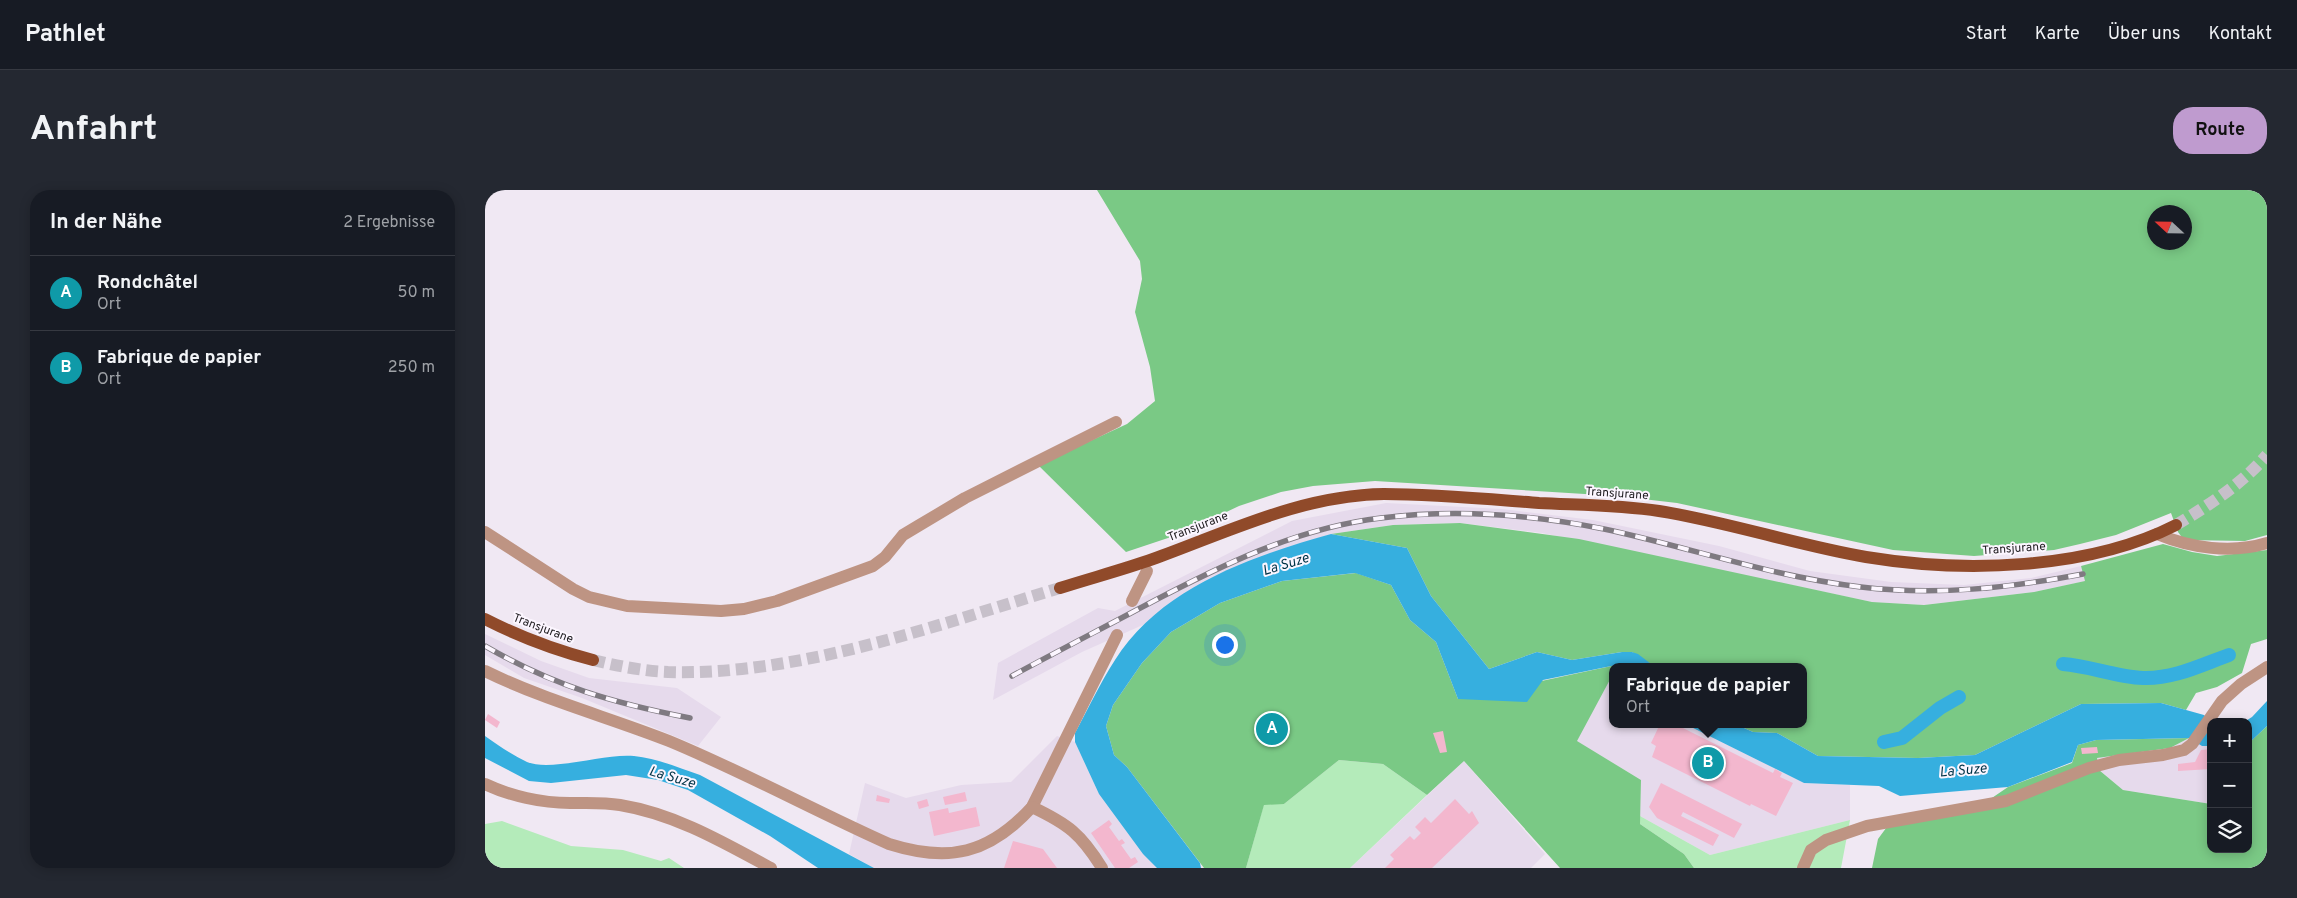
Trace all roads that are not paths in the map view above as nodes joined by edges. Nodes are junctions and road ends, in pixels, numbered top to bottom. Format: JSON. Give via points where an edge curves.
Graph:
{"nodes":[{"id":1,"x":1116,"y":422,"type":"dead end"},
{"id":2,"x":2176,"y":525,"type":"tunnel mouth"},
{"id":3,"x":485,"y":532,"type":"edge"},
{"id":4,"x":2157,"y":534,"type":"junction"},
{"id":5,"x":2267,"y":542,"type":"edge"},
{"id":6,"x":1147,"y":571,"type":"dead end"},
{"id":7,"x":1060,"y":588,"type":"tunnel mouth"},
{"id":8,"x":1132,"y":601,"type":"dead end"},
{"id":9,"x":485,"y":619,"type":"edge"},
{"id":10,"x":1117,"y":635,"type":"dead end"},
{"id":11,"x":593,"y":660,"type":"tunnel mouth"},
{"id":12,"x":2267,"y":667,"type":"edge"},
{"id":13,"x":485,"y":672,"type":"edge"},
{"id":14,"x":485,"y":784,"type":"edge"},
{"id":15,"x":1032,"y":807,"type":"junction"},
{"id":16,"x":771,"y":868,"type":"edge"},
{"id":17,"x":1102,"y":868,"type":"edge"},
{"id":18,"x":1803,"y":868,"type":"edge"}],
"edges":[{"from":1,"to":3,"type":"street","via":[[965,498],[903,535],[873,566],[777,601],[744,609],[721,611],[627,606],[589,597]]},
{"from":2,"to":4,"type":"main road","name":"Transjurane"},
{"from":4,"to":5,"type":"street","via":[[2201,548],[2242,547]]},
{"from":4,"to":7,"type":"main road","name":"Transjurane","via":[[2105,551],[2023,564],[1950,565],[1866,557],[1746,528],[1656,511],[1381,494],[1323,500],[1290,509],[1150,560]]},
{"from":6,"to":8,"type":"street"},
{"from":9,"to":11,"type":"main road","name":"Transjurane","via":[[513,634]]},
{"from":10,"to":15,"type":"street"},
{"from":12,"to":18,"type":"street","via":[[2231,692],[2184,750],[2089,768],[2006,801],[1867,826],[1826,840],[1811,850]]},
{"from":13,"to":15,"type":"street","via":[[691,750],[871,836],[915,852],[941,855],[974,849],[1004,833]]},
{"from":14,"to":16,"type":"street","via":[[530,799],[596,802],[656,814],[706,833]]},
{"from":15,"to":17,"type":"street","via":[[1079,834]]}]}
